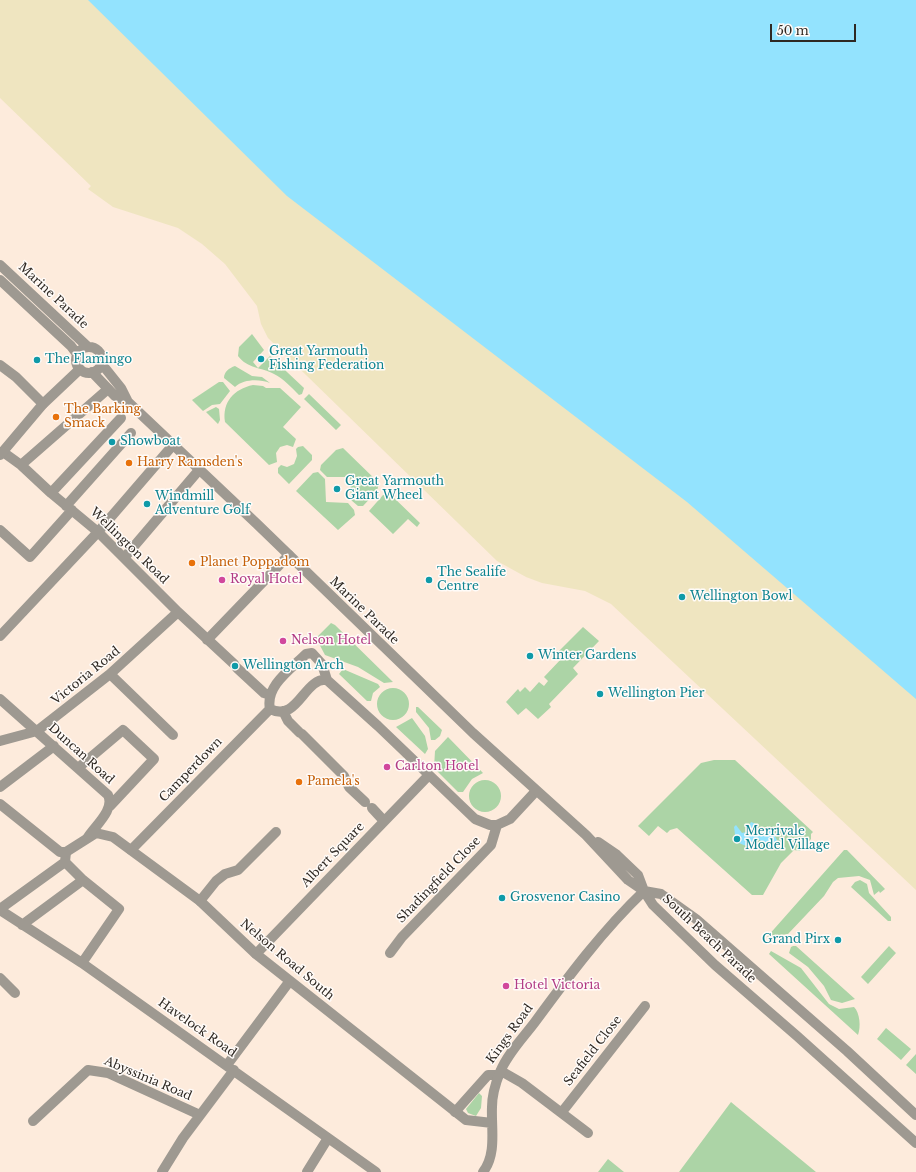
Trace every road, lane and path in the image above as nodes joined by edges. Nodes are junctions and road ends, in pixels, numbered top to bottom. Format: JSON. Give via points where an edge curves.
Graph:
{"nodes":[{"id":1,"x":0,"y":265,"type":"edge"},
{"id":2,"x":0,"y":280,"type":"edge"},
{"id":3,"x":88,"y":346,"type":"junction"},
{"id":4,"x":77,"y":354,"type":"junction"},
{"id":5,"x":101,"y":363,"type":"junction"},
{"id":6,"x":0,"y":365,"type":"edge"},
{"id":7,"x":80,"y":369,"type":"junction"},
{"id":8,"x":92,"y":372,"type":"junction"},
{"id":9,"x":108,"y":389,"type":"junction"},
{"id":10,"x":128,"y":402,"type":"junction"},
{"id":11,"x":43,"y":404,"type":"junction"},
{"id":12,"x":121,"y":418,"type":"dead end"},
{"id":13,"x":131,"y":433,"type":"dead end"},
{"id":14,"x":173,"y":444,"type":"junction"},
{"id":15,"x":2,"y":453,"type":"edge"},
{"id":16,"x":21,"y":465,"type":"junction"},
{"id":17,"x":199,"y":470,"type":"junction"},
{"id":18,"x":51,"y":493,"type":"junction"},
{"id":19,"x":69,"y":508,"type":"junction"},
{"id":20,"x":0,"y":530,"type":"edge"},
{"id":21,"x":98,"y":532,"type":"junction"},
{"id":22,"x":289,"y":555,"type":"junction"},
{"id":23,"x":124,"y":558,"type":"junction"},
{"id":24,"x":178,"y":612,"type":"junction"},
{"id":25,"x":0,"y":636,"type":"edge"},
{"id":26,"x":207,"y":640,"type":"junction"},
{"id":27,"x":110,"y":674,"type":"junction"},
{"id":28,"x":327,"y":680,"type":"junction"},
{"id":29,"x":270,"y":695,"type":"junction"},
{"id":30,"x":0,"y":699,"type":"edge"},
{"id":31,"x":270,"y":709,"type":"junction"},
{"id":32,"x":283,"y":711,"type":"junction"},
{"id":33,"x":37,"y":731,"type":"junction"},
{"id":34,"x":173,"y":735,"type":"dead end"},
{"id":35,"x":0,"y":741,"type":"edge"},
{"id":36,"x":54,"y":746,"type":"junction"},
{"id":37,"x":78,"y":768,"type":"junction"},
{"id":38,"x":429,"y":775,"type":"junction"},
{"id":39,"x":0,"y":788,"type":"edge"},
{"id":40,"x":536,"y":791,"type":"junction"},
{"id":41,"x":0,"y":804,"type":"edge"},
{"id":42,"x":110,"y":806,"type":"junction"},
{"id":43,"x":384,"y":821,"type":"junction"},
{"id":44,"x":497,"y":825,"type":"junction"},
{"id":45,"x":276,"y":832,"type":"dead end"},
{"id":46,"x":88,"y":837,"type":"junction"},
{"id":47,"x":131,"y":850,"type":"junction"},
{"id":48,"x":66,"y":857,"type":"junction"},
{"id":49,"x":83,"y":880,"type":"junction"},
{"id":50,"x":644,"y":891,"type":"junction"},
{"id":51,"x":200,"y":901,"type":"junction"},
{"id":52,"x":0,"y":910,"type":"edge"},
{"id":53,"x":22,"y":925,"type":"junction"},
{"id":54,"x":390,"y":953,"type":"dead end"},
{"id":55,"x":256,"y":954,"type":"junction"},
{"id":56,"x":82,"y":962,"type":"junction"},
{"id":57,"x":0,"y":978,"type":"edge"},
{"id":58,"x":289,"y":982,"type":"junction"},
{"id":59,"x":15,"y":993,"type":"dead end"},
{"id":60,"x":645,"y":1006,"type":"dead end"},
{"id":61,"x":230,"y":1068,"type":"junction"},
{"id":62,"x":500,"y":1073,"type":"junction"},
{"id":63,"x":455,"y":1112,"type":"junction"},
{"id":64,"x":562,"y":1112,"type":"junction"},
{"id":65,"x":200,"y":1115,"type":"junction"},
{"id":66,"x":916,"y":1115,"type":"edge"},
{"id":67,"x":33,"y":1121,"type":"dead end"},
{"id":68,"x":492,"y":1123,"type":"junction"},
{"id":69,"x":588,"y":1133,"type":"dead end"},
{"id":70,"x":328,"y":1138,"type":"junction"},
{"id":71,"x":916,"y":1143,"type":"edge"},
{"id":72,"x":162,"y":1172,"type":"edge"},
{"id":73,"x":307,"y":1172,"type":"edge"},
{"id":74,"x":376,"y":1172,"type":"edge"},
{"id":75,"x":483,"y":1172,"type":"edge"}],
"edges":[{"from":1,"to":3,"type":"street","name":"Marine Parade"},
{"from":2,"to":4,"type":"street","name":"Marine Parade"},
{"from":3,"to":4,"type":"street","name":"Marine Parade"},
{"from":3,"to":5,"type":"street","name":"Marine Parade","via":[[99,351]]},
{"from":4,"to":7,"type":"street","via":[[76,362]]},
{"from":5,"to":8,"type":"street","via":[[98,369]]},
{"from":5,"to":10,"type":"street","name":"Marine Parade","via":[[121,388]]},
{"from":6,"to":11,"type":"street"},
{"from":7,"to":8,"type":"street"},
{"from":7,"to":11,"type":"street"},
{"from":8,"to":9,"type":"street","name":"Marine Parade"},
{"from":9,"to":10,"type":"street","name":"Marine Parade","via":[[115,396]]},
{"from":9,"to":16,"type":"street"},
{"from":10,"to":14,"type":"street","name":"Marine Parade"},
{"from":11,"to":15,"type":"street"},
{"from":12,"to":18,"type":"street"},
{"from":13,"to":19,"type":"street"},
{"from":14,"to":17,"type":"street","name":"Marine Parade"},
{"from":14,"to":21,"type":"street"},
{"from":15,"to":16,"type":"street","name":"Wellington Road"},
{"from":16,"to":18,"type":"street","name":"Wellington Road"},
{"from":17,"to":22,"type":"street","name":"Marine Parade"},
{"from":17,"to":23,"type":"street"},
{"from":18,"to":19,"type":"street","name":"Wellington Road"},
{"from":19,"to":20,"type":"street","via":[[30,557]]},
{"from":19,"to":21,"type":"street","name":"Wellington Road"},
{"from":21,"to":23,"type":"street","name":"Wellington Road"},
{"from":21,"to":25,"type":"street"},
{"from":22,"to":26,"type":"street"},
{"from":22,"to":40,"type":"street","name":"Marine Parade"},
{"from":23,"to":24,"type":"street","name":"Wellington Road"},
{"from":24,"to":26,"type":"street","name":"Wellington Road"},
{"from":24,"to":27,"type":"street","name":"Victoria Road"},
{"from":26,"to":29,"type":"street","name":"Wellington Road","via":[[264,693]]},
{"from":27,"to":33,"type":"street","name":"Victoria Road"},
{"from":27,"to":34,"type":"street"},
{"from":28,"to":29,"type":"street","via":[[322,664],[309,652],[272,689]]},
{"from":28,"to":32,"type":"street","via":[[318,682],[290,709]]},
{"from":28,"to":38,"type":"street"},
{"from":29,"to":31,"type":"street"},
{"from":30,"to":33,"type":"street","name":"Duncan Road"},
{"from":31,"to":32,"type":"street","via":[[275,712]]},
{"from":31,"to":47,"type":"street","name":"Camperdown"},
{"from":32,"to":43,"type":"street","via":[[288,721],[344,776],[349,787]]},
{"from":33,"to":35,"type":"street","name":"Victoria Road"},
{"from":33,"to":36,"type":"street","name":"Duncan Road"},
{"from":36,"to":37,"type":"street","name":"Duncan Road"},
{"from":36,"to":39,"type":"street"},
{"from":37,"to":42,"type":"street","name":"Duncan Road","via":[[108,795]]},
{"from":37,"to":42,"type":"street","via":[[123,730],[154,759]]},
{"from":38,"to":43,"type":"street","name":"Albert Square"},
{"from":38,"to":44,"type":"street","via":[[475,819]]},
{"from":40,"to":44,"type":"street","via":[[510,819]]},
{"from":40,"to":50,"type":"street","name":"Marine Parade","via":[[586,835],[628,880]]},
{"from":41,"to":48,"type":"street"},
{"from":42,"to":46,"type":"street"},
{"from":43,"to":55,"type":"street","name":"Albert Square"},
{"from":44,"to":54,"type":"street","name":"Shadingfield Close","via":[[491,846],[402,937]]},
{"from":45,"to":51,"type":"street","via":[[238,870],[225,874],[216,881]]},
{"from":46,"to":47,"type":"street","name":"Nelson Road South","via":[[96,834],[113,837]]},
{"from":46,"to":48,"type":"street"},
{"from":47,"to":51,"type":"street","name":"Nelson Road South"},
{"from":48,"to":49,"type":"street"},
{"from":48,"to":52,"type":"street"},
{"from":49,"to":53,"type":"street"},
{"from":49,"to":56,"type":"street","via":[[119,909]]},
{"from":50,"to":62,"type":"street","name":"Kings Road","via":[[557,992],[513,1049]]},
{"from":50,"to":66,"type":"street","name":"South Beach Parade","via":[[661,894],[696,919]]},
{"from":50,"to":71,"type":"street","name":"South Beach Parade","via":[[653,905],[715,965]]},
{"from":51,"to":55,"type":"street","name":"Nelson Road South"},
{"from":52,"to":53,"type":"street","name":"Havelock Road"},
{"from":53,"to":56,"type":"street","name":"Havelock Road"},
{"from":55,"to":58,"type":"street","name":"Nelson Road South"},
{"from":56,"to":61,"type":"street","name":"Havelock Road"},
{"from":57,"to":59,"type":"street"},
{"from":58,"to":61,"type":"street"},
{"from":58,"to":63,"type":"street","name":"Nelson Road South"},
{"from":60,"to":64,"type":"street","name":"Seafield Close"},
{"from":61,"to":65,"type":"street"},
{"from":61,"to":70,"type":"street","name":"Havelock Road"},
{"from":62,"to":63,"type":"street","name":"Kings Road","via":[[488,1074]]},
{"from":62,"to":64,"type":"street","via":[[522,1083]]},
{"from":62,"to":68,"type":"street","via":[[492,1106]]},
{"from":63,"to":68,"type":"street","name":"Nelson Road South","via":[[466,1120]]},
{"from":64,"to":69,"type":"street"},
{"from":65,"to":67,"type":"street","name":"Abyssinia Road","via":[[108,1073],[88,1070]]},
{"from":65,"to":72,"type":"street"},
{"from":68,"to":75,"type":"street","via":[[492,1149],[488,1165]]},
{"from":70,"to":73,"type":"street"},
{"from":70,"to":74,"type":"street","name":"Havelock Road"}]}
